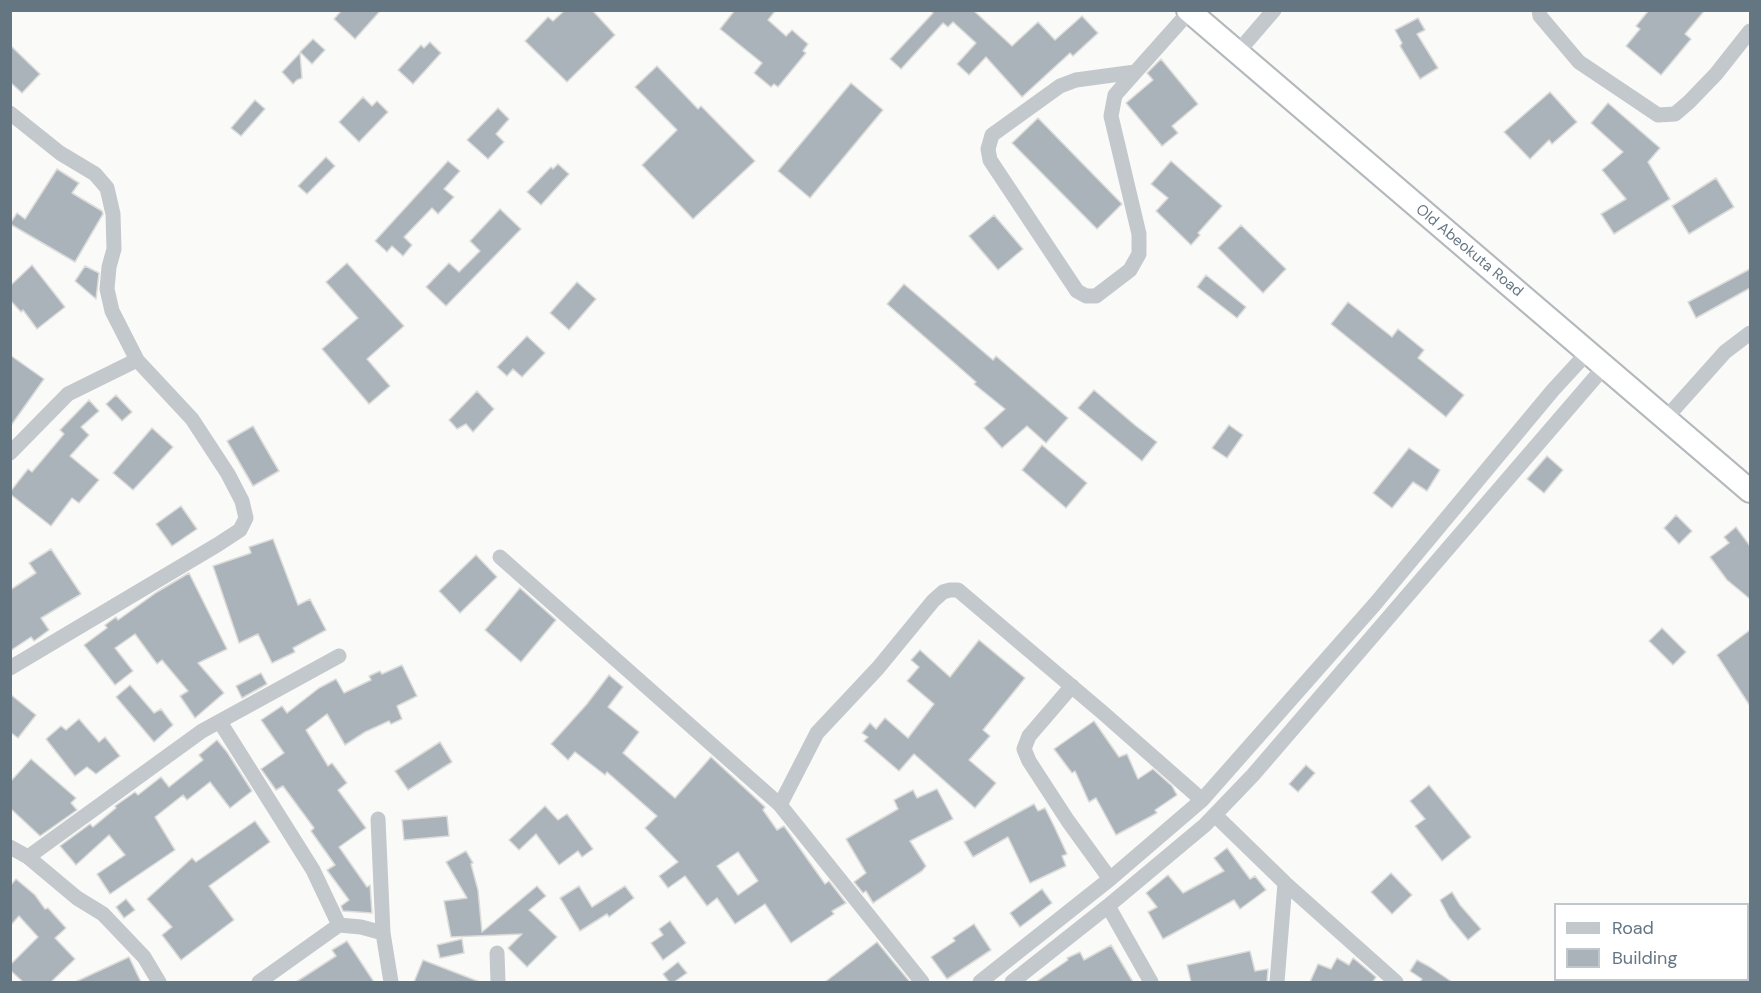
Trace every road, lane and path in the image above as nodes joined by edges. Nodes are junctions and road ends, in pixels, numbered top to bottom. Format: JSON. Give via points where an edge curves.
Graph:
{"nodes":[{"id":1,"x":1274,"y":10,"type":"edge"},
{"id":2,"x":1539,"y":10,"type":"edge"},
{"id":3,"x":1189,"y":11,"type":"edge"},
{"id":4,"x":1750,"y":31,"type":"edge"},
{"id":5,"x":1237,"y":53,"type":"junction"},
{"id":6,"x":1135,"y":72,"type":"junction"},
{"id":7,"x":10,"y":113,"type":"edge"},
{"id":8,"x":1750,"y":333,"type":"edge"},
{"id":9,"x":1597,"y":359,"type":"junction"},
{"id":10,"x":137,"y":360,"type":"junction"},
{"id":11,"x":1666,"y":418,"type":"junction"},
{"id":12,"x":10,"y":453,"type":"edge"},
{"id":13,"x":1750,"y":491,"type":"edge"},
{"id":14,"x":500,"y":556,"type":"dead end"},
{"id":15,"x":339,"y":656,"type":"dead end"},
{"id":16,"x":10,"y":668,"type":"edge"},
{"id":17,"x":1072,"y":686,"type":"junction"},
{"id":18,"x":220,"y":722,"type":"junction"},
{"id":19,"x":1202,"y":800,"type":"junction"},
{"id":20,"x":780,"y":806,"type":"junction"},
{"id":21,"x":1215,"y":814,"type":"junction"},
{"id":22,"x":378,"y":819,"type":"dead end"},
{"id":23,"x":10,"y":847,"type":"edge"},
{"id":24,"x":28,"y":857,"type":"junction"},
{"id":25,"x":1110,"y":879,"type":"junction"},
{"id":26,"x":1285,"y":883,"type":"junction"},
{"id":27,"x":1108,"y":906,"type":"junction"},
{"id":28,"x":339,"y":925,"type":"junction"},
{"id":29,"x":383,"y":933,"type":"junction"},
{"id":30,"x":497,"y":953,"type":"dead end"},
{"id":31,"x":159,"y":982,"type":"edge"},
{"id":32,"x":258,"y":982,"type":"edge"},
{"id":33,"x":391,"y":982,"type":"edge"},
{"id":34,"x":498,"y":982,"type":"edge"},
{"id":35,"x":922,"y":982,"type":"edge"},
{"id":36,"x":980,"y":982,"type":"edge"},
{"id":37,"x":1012,"y":982,"type":"edge"},
{"id":38,"x":1150,"y":982,"type":"edge"},
{"id":39,"x":1278,"y":982,"type":"edge"},
{"id":40,"x":1396,"y":982,"type":"edge"}],
"edges":[{"from":1,"to":5,"type":"street"},
{"from":2,"to":4,"type":"street","via":[[1579,62],[1658,115],[1675,114],[1689,102]]},
{"from":3,"to":5,"type":"highway","name":"Old Abeokuta Road"},
{"from":3,"to":6,"type":"street"},
{"from":5,"to":9,"type":"highway","name":"Old Abeokuta Road"},
{"from":6,"to":6,"type":"street","via":[[1114,95],[1111,116],[1139,234],[1139,254],[1130,270],[1096,296],[1086,296],[1077,291],[990,160],[988,149],[992,135],[1060,86]]},
{"from":7,"to":10,"type":"street","via":[[60,153],[95,174],[107,188],[114,249],[107,289],[112,311]]},
{"from":8,"to":11,"type":"street","via":[[1725,352]]},
{"from":9,"to":11,"type":"highway","name":"Old Abeokuta Road"},
{"from":9,"to":19,"type":"street","via":[[1553,390],[1375,604]]},
{"from":9,"to":21,"type":"street","via":[[1253,775]]},
{"from":10,"to":12,"type":"street","via":[[68,394]]},
{"from":10,"to":16,"type":"street","via":[[192,419],[228,474],[246,518],[240,530],[217,545]]},
{"from":11,"to":13,"type":"highway","name":"Old Abeokuta Road"},
{"from":14,"to":20,"type":"street"},
{"from":15,"to":18,"type":"street"},
{"from":17,"to":19,"type":"street"},
{"from":17,"to":20,"type":"street","via":[[958,590],[943,592],[817,733]]},
{"from":17,"to":25,"type":"street","via":[[1029,736],[1024,749],[1068,821]]},
{"from":18,"to":24,"type":"street"},
{"from":18,"to":28,"type":"street","via":[[313,870]]},
{"from":19,"to":25,"type":"street"},
{"from":20,"to":35,"type":"street"},
{"from":21,"to":26,"type":"street"},
{"from":21,"to":27,"type":"street"},
{"from":22,"to":29,"type":"street"},
{"from":23,"to":24,"type":"street"},
{"from":24,"to":31,"type":"street","via":[[103,914],[144,957]]},
{"from":25,"to":36,"type":"street"},
{"from":26,"to":39,"type":"street"},
{"from":26,"to":40,"type":"street"},
{"from":27,"to":37,"type":"street"},
{"from":27,"to":38,"type":"street"},
{"from":28,"to":29,"type":"street"},
{"from":28,"to":32,"type":"street"},
{"from":29,"to":33,"type":"street"},
{"from":30,"to":34,"type":"street"}]}
